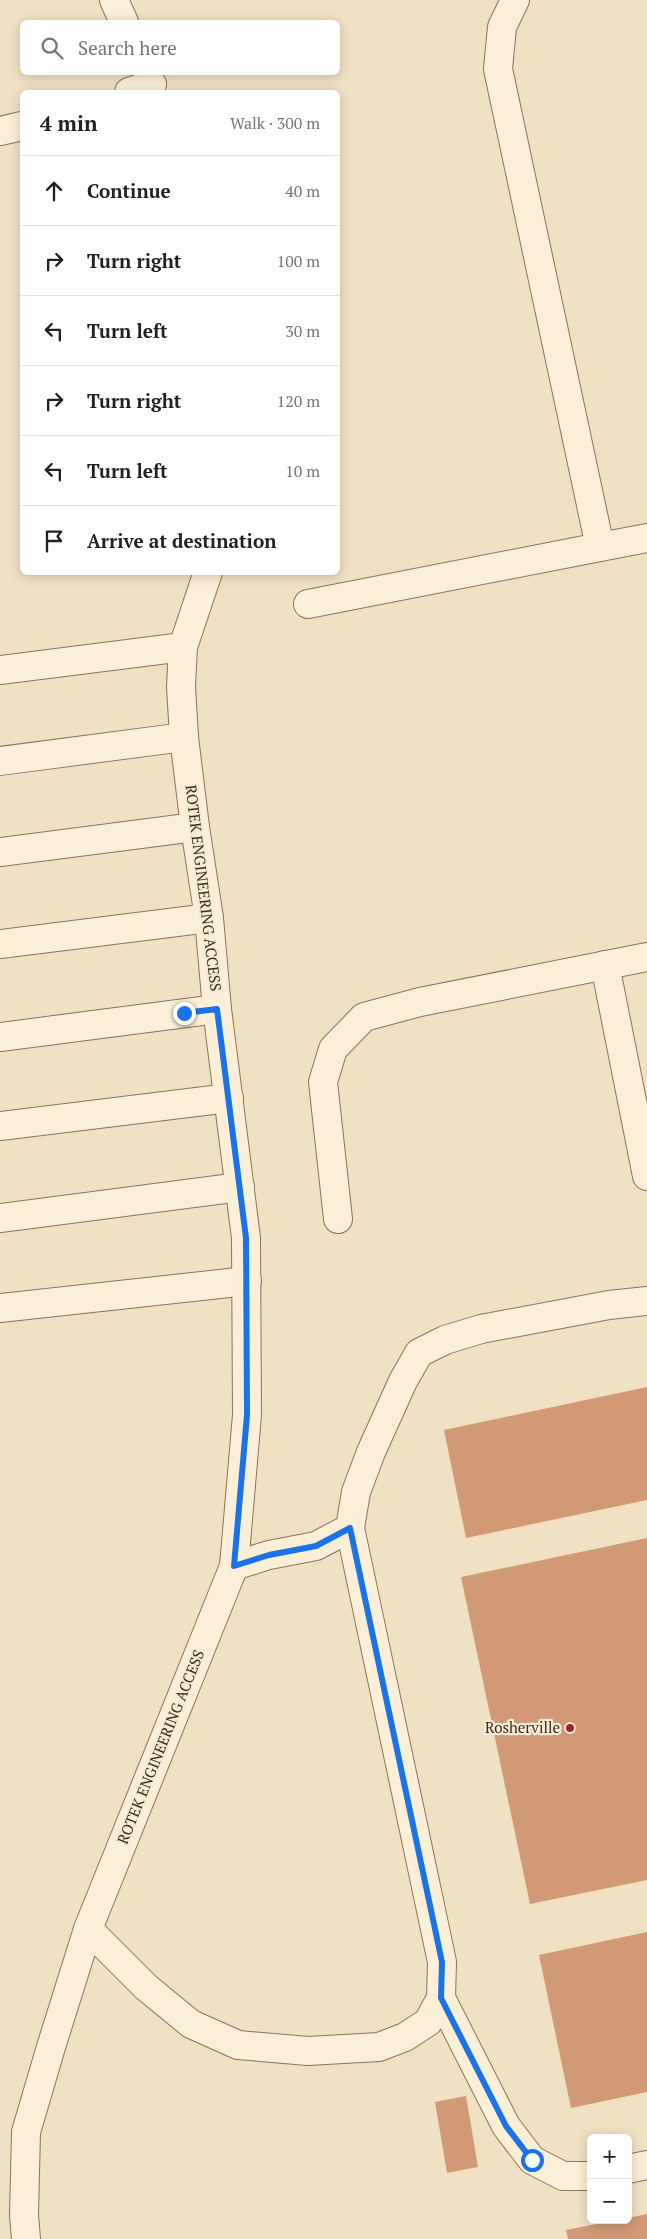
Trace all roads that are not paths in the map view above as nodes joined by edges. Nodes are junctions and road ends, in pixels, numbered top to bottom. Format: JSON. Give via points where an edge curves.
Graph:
{"nodes":[{"id":1,"x":114,"y":0,"type":"edge"},
{"id":2,"x":515,"y":0,"type":"edge"},
{"id":3,"x":123,"y":20,"type":"edge"},
{"id":4,"x":20,"y":126,"type":"edge"},
{"id":5,"x":0,"y":131,"type":"edge"},
{"id":6,"x":647,"y":538,"type":"edge"},
{"id":7,"x":600,"y":546,"type":"junction"},
{"id":8,"x":207,"y":575,"type":"edge"},
{"id":9,"x":308,"y":604,"type":"dead end"},
{"id":10,"x":183,"y":647,"type":"junction"},
{"id":11,"x":0,"y":670,"type":"edge"},
{"id":12,"x":184,"y":738,"type":"junction"},
{"id":13,"x":0,"y":761,"type":"edge"},
{"id":14,"x":195,"y":827,"type":"junction"},
{"id":15,"x":0,"y":852,"type":"edge"},
{"id":16,"x":209,"y":918,"type":"junction"},
{"id":17,"x":0,"y":944,"type":"edge"},
{"id":18,"x":647,"y":957,"type":"edge"},
{"id":19,"x":605,"y":965,"type":"junction"},
{"id":20,"x":217,"y":1009,"type":"junction"},
{"id":21,"x":0,"y":1037,"type":"edge"},
{"id":22,"x":229,"y":1098,"type":"junction"},
{"id":23,"x":0,"y":1126,"type":"edge"},
{"id":24,"x":647,"y":1176,"type":"edge"},
{"id":25,"x":240,"y":1187,"type":"junction"},
{"id":26,"x":0,"y":1218,"type":"edge"},
{"id":27,"x":338,"y":1219,"type":"dead end"},
{"id":28,"x":247,"y":1282,"type":"junction"},
{"id":29,"x":647,"y":1301,"type":"edge"},
{"id":30,"x":0,"y":1308,"type":"edge"},
{"id":31,"x":350,"y":1528,"type":"junction"},
{"id":32,"x":234,"y":1566,"type":"junction"},
{"id":33,"x":88,"y":1929,"type":"junction"},
{"id":34,"x":441,"y":1998,"type":"junction"},
{"id":35,"x":647,"y":2165,"type":"edge"},
{"id":36,"x":632,"y":2169,"type":"edge"},
{"id":37,"x":587,"y":2176,"type":"edge"},
{"id":38,"x":26,"y":2239,"type":"edge"}],
"edges":[{"from":1,"to":3,"type":"street"},
{"from":2,"to":7,"type":"street","via":[[502,28],[498,69]]},
{"from":4,"to":5,"type":"street"},
{"from":6,"to":7,"type":"street"},
{"from":7,"to":9,"type":"street"},
{"from":8,"to":10,"type":"street","name":"ROTEK ENGINEERING ACCESS"},
{"from":10,"to":11,"type":"street"},
{"from":10,"to":12,"type":"street","name":"ROTEK ENGINEERING ACCESS"},
{"from":12,"to":13,"type":"street"},
{"from":12,"to":14,"type":"street","name":"ROTEK ENGINEERING ACCESS"},
{"from":14,"to":15,"type":"street"},
{"from":14,"to":16,"type":"street","name":"ROTEK ENGINEERING ACCESS"},
{"from":16,"to":17,"type":"street"},
{"from":16,"to":20,"type":"street","name":"ROTEK ENGINEERING ACCESS"},
{"from":18,"to":19,"type":"street"},
{"from":19,"to":24,"type":"street"},
{"from":19,"to":27,"type":"street","via":[[420,1002],[364,1017],[332,1049],[323,1082]]},
{"from":20,"to":21,"type":"street"},
{"from":20,"to":22,"type":"street","name":"ROTEK ENGINEERING ACCESS"},
{"from":22,"to":23,"type":"street"},
{"from":22,"to":25,"type":"street","name":"ROTEK ENGINEERING ACCESS"},
{"from":25,"to":26,"type":"street"},
{"from":25,"to":28,"type":"street","name":"ROTEK ENGINEERING ACCESS"},
{"from":28,"to":30,"type":"street"},
{"from":28,"to":32,"type":"street","name":"ROTEK ENGINEERING ACCESS","via":[[247,1415]]},
{"from":29,"to":31,"type":"street","via":[[482,1329],[445,1340],[419,1353],[370,1452],[356,1492]]},
{"from":31,"to":32,"type":"street","via":[[316,1546]]},
{"from":31,"to":34,"type":"street","via":[[442,1962]]},
{"from":32,"to":33,"type":"street","name":"ROTEK ENGINEERING ACCESS"},
{"from":33,"to":34,"type":"street","via":[[146,1987],[191,2024],[238,2045],[308,2051],[379,2047],[405,2037],[428,2022]]},
{"from":33,"to":38,"type":"street","name":"ROTEK ENGINEERING ACCESS","via":[[26,2132]]},
{"from":34,"to":37,"type":"street","via":[[506,2126],[532,2160],[563,2176]]},
{"from":35,"to":36,"type":"street"}]}
